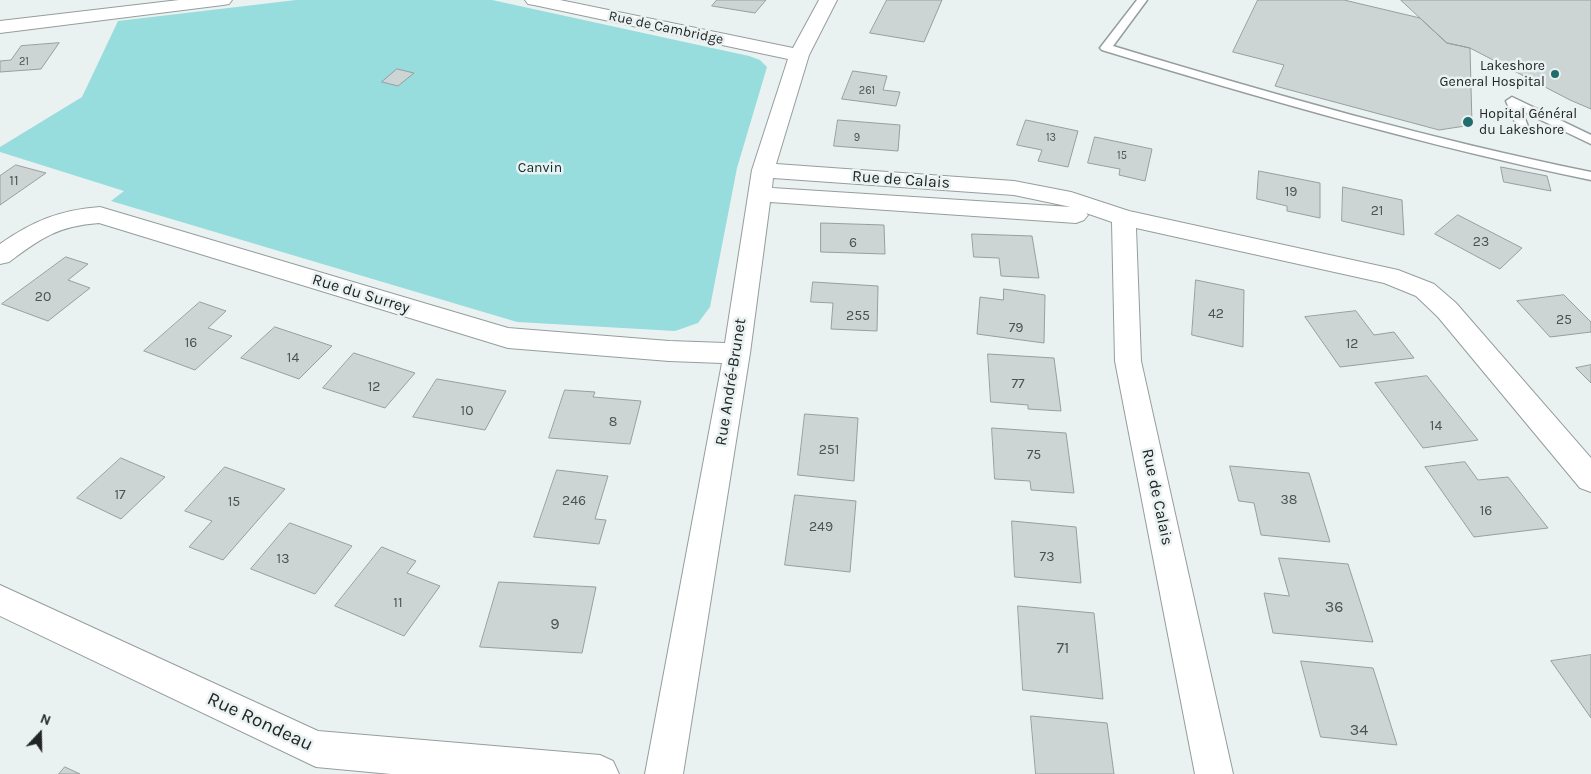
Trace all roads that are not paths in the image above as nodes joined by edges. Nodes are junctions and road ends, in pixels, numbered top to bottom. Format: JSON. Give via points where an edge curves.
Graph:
{"nodes":[{"id":1,"x":223,"y":0,"type":"edge"},
{"id":2,"x":534,"y":0,"type":"edge"},
{"id":3,"x":828,"y":0,"type":"edge"},
{"id":4,"x":1142,"y":0,"type":"edge"},
{"id":5,"x":0,"y":27,"type":"edge"},
{"id":6,"x":798,"y":55,"type":"junction"},
{"id":7,"x":1522,"y":128,"type":"dead end"},
{"id":8,"x":1591,"y":140,"type":"edge"},
{"id":9,"x":1591,"y":176,"type":"edge"},
{"id":10,"x":761,"y":182,"type":"junction"},
{"id":11,"x":1124,"y":218,"type":"junction"},
{"id":12,"x":0,"y":256,"type":"edge"},
{"id":13,"x":737,"y":353,"type":"junction"},
{"id":14,"x":1591,"y":479,"type":"edge"},
{"id":15,"x":0,"y":600,"type":"edge"},
{"id":16,"x":600,"y":774,"type":"edge"},
{"id":17,"x":664,"y":774,"type":"edge"},
{"id":18,"x":1214,"y":774,"type":"edge"}],
"edges":[{"from":1,"to":5,"type":"street"},
{"from":2,"to":6,"type":"street","name":"Rue de Cambridge"},
{"from":3,"to":6,"type":"street","name":"Rue André-Brunet"},
{"from":4,"to":9,"type":"lane","via":[[1106,48],[1503,159]]},
{"from":6,"to":10,"type":"street","name":"Rue André-Brunet"},
{"from":7,"to":8,"type":"lane","via":[[1512,101]]},
{"from":10,"to":11,"type":"street","name":"Rue de Calais"},
{"from":10,"to":13,"type":"street","name":"Rue André-Brunet"},
{"from":11,"to":14,"type":"street","name":"Rue de Calais","via":[[1389,276],[1425,290],[1447,310]]},
{"from":11,"to":18,"type":"street","name":"Rue de Calais","via":[[1128,361]]},
{"from":12,"to":13,"type":"street","name":"Rue du Surrey","via":[[40,227],[75,216],[100,215],[508,338]]},
{"from":13,"to":17,"type":"street","name":"Rue André-Brunet"},
{"from":15,"to":16,"type":"street","name":"Rue Rondeau","via":[[316,749]]}]}
